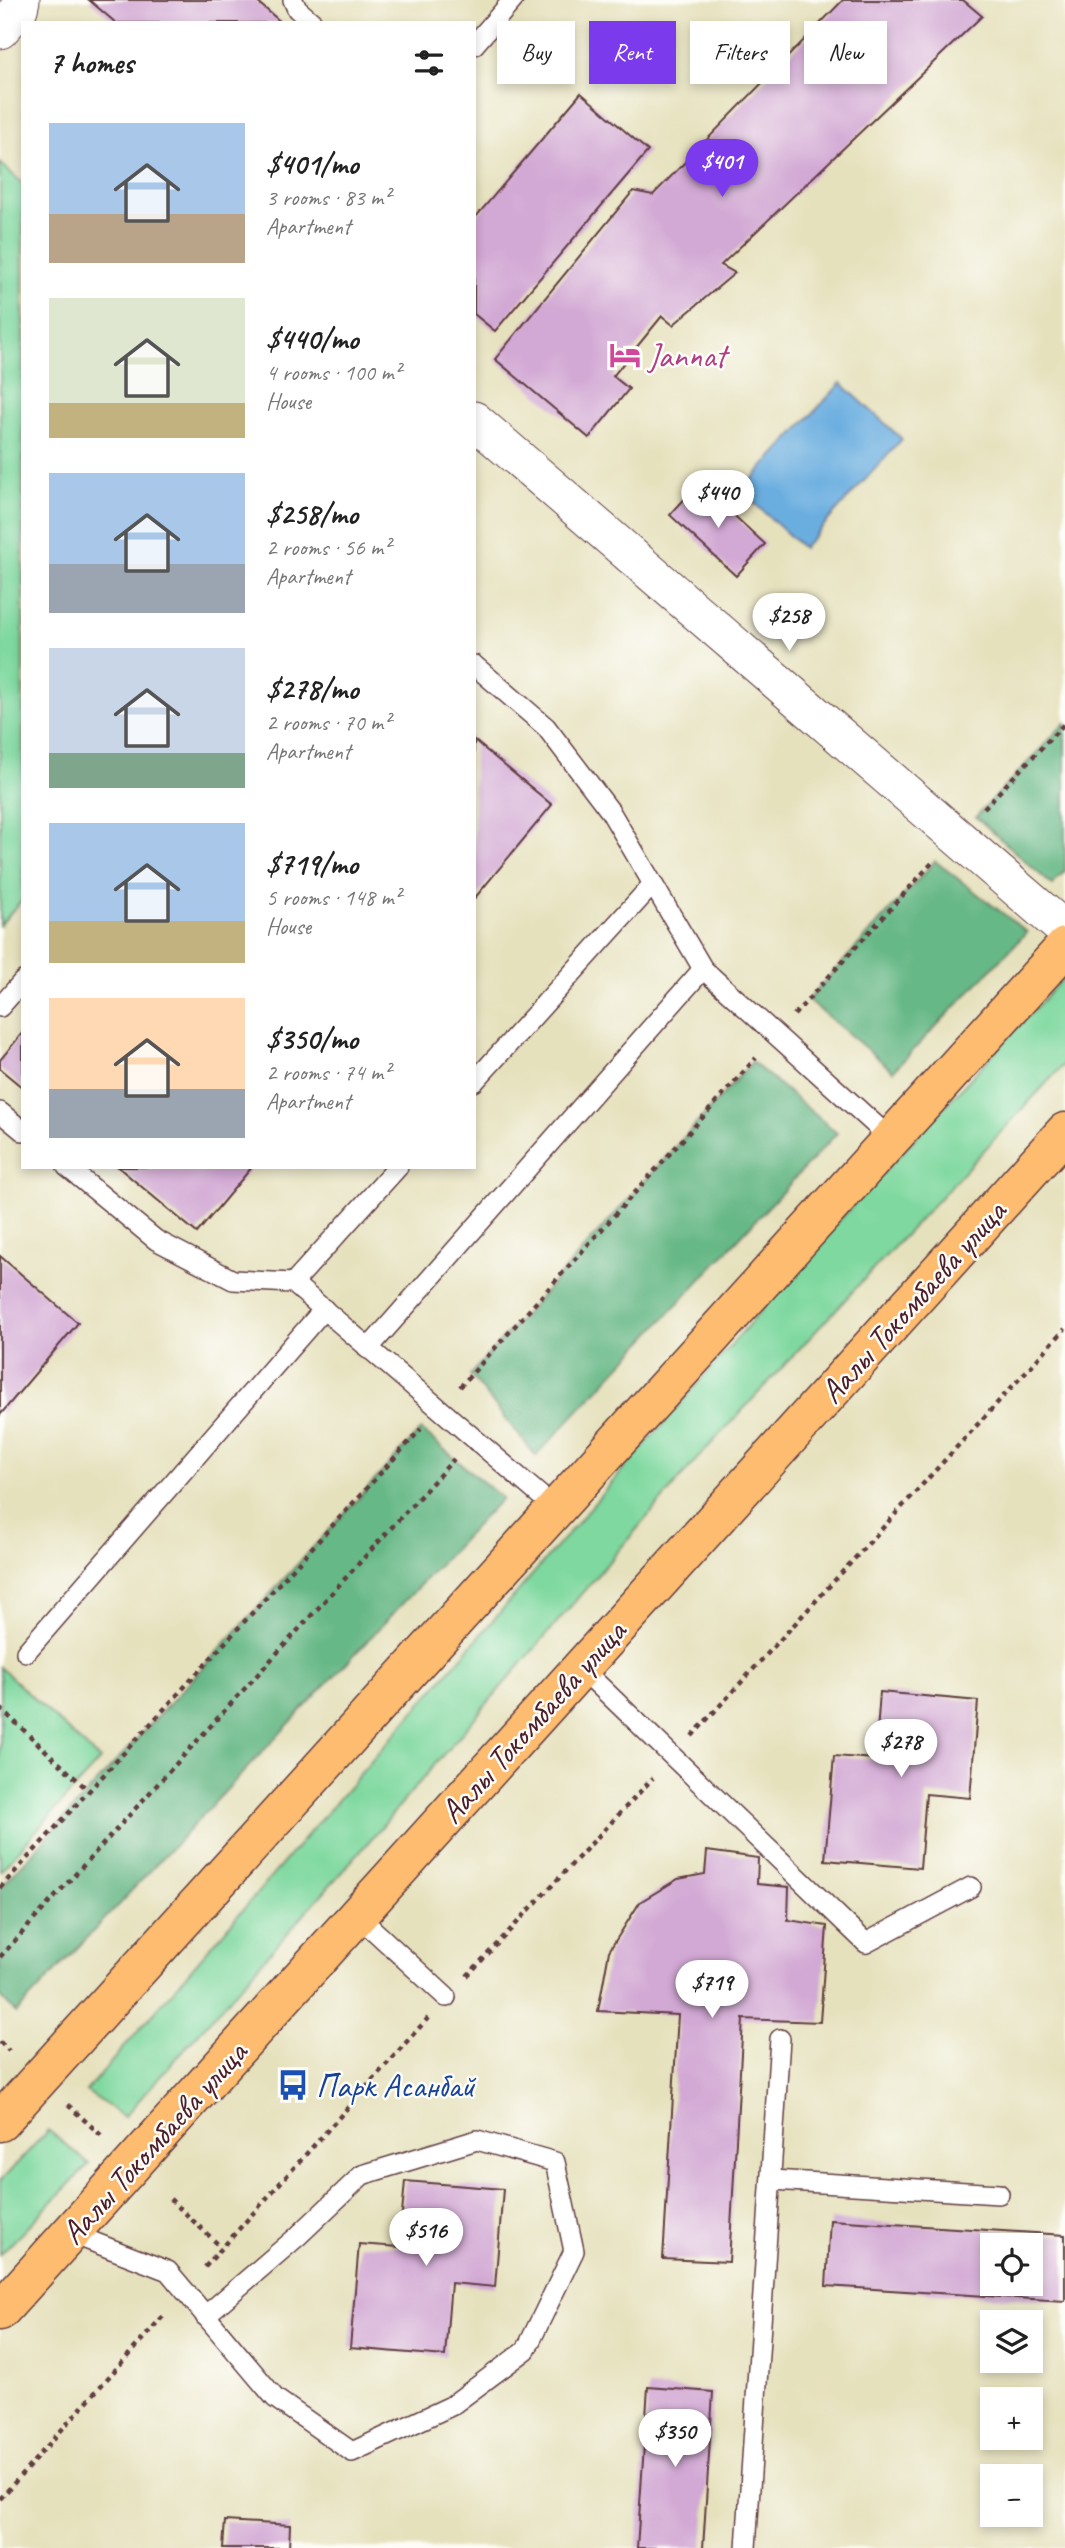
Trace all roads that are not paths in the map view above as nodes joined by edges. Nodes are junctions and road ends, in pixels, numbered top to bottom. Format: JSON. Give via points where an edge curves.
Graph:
{"nodes":[{"id":1,"x":293,"y":0,"type":"edge"},
{"id":2,"x":513,"y":0,"type":"edge"},
{"id":3,"x":311,"y":21,"type":"edge"},
{"id":4,"x":476,"y":44,"type":"edge"},
{"id":5,"x":476,"y":422,"type":"edge"},
{"id":6,"x":476,"y":667,"type":"edge"},
{"id":7,"x":652,"y":885,"type":"junction"},
{"id":8,"x":1065,"y":930,"type":"edge"},
{"id":9,"x":1065,"y":947,"type":"edge"},
{"id":10,"x":703,"y":969,"type":"junction"},
{"id":11,"x":21,"y":983,"type":"edge"},
{"id":12,"x":0,"y":1007,"type":"edge"},
{"id":13,"x":476,"y":1080,"type":"edge"},
{"id":14,"x":0,"y":1112,"type":"edge"},
{"id":15,"x":21,"y":1129,"type":"edge"},
{"id":16,"x":1065,"y":1132,"type":"edge"},
{"id":17,"x":891,"y":1139,"type":"junction"},
{"id":18,"x":69,"y":1169,"type":"edge"},
{"id":19,"x":396,"y":1169,"type":"edge"},
{"id":20,"x":293,"y":1283,"type":"junction"},
{"id":21,"x":324,"y":1310,"type":"junction"},
{"id":22,"x":368,"y":1349,"type":"junction"},
{"id":23,"x":556,"y":1509,"type":"junction"},
{"id":24,"x":26,"y":1651,"type":"dead end"},
{"id":25,"x":580,"y":1668,"type":"junction"},
{"id":26,"x":971,"y":1887,"type":"dead end"},
{"id":27,"x":357,"y":1915,"type":"junction"},
{"id":28,"x":446,"y":1997,"type":"road end"},
{"id":29,"x":780,"y":2039,"type":"dead end"},
{"id":30,"x":0,"y":2122,"type":"edge"},
{"id":31,"x":773,"y":2180,"type":"junction"},
{"id":32,"x":999,"y":2194,"type":"dead end"},
{"id":33,"x":71,"y":2233,"type":"junction"},
{"id":34,"x":0,"y":2311,"type":"edge"},
{"id":35,"x":205,"y":2316,"type":"junction"},
{"id":36,"x":746,"y":2548,"type":"edge"}],
"edges":[{"from":1,"to":3,"type":"lane"},
{"from":2,"to":4,"type":"lane"},
{"from":5,"to":8,"type":"street"},
{"from":6,"to":7,"type":"lane","via":[[546,727],[610,811]]},
{"from":7,"to":10,"type":"lane"},
{"from":7,"to":13,"type":"lane"},
{"from":9,"to":17,"type":"main road"},
{"from":10,"to":17,"type":"lane"},
{"from":10,"to":22,"type":"lane"},
{"from":11,"to":12,"type":"lane"},
{"from":14,"to":15,"type":"lane"},
{"from":16,"to":25,"type":"main road","name":"Аалы Токомбаева улица"},
{"from":17,"to":23,"type":"main road"},
{"from":18,"to":20,"type":"lane","via":[[156,1240],[178,1252],[233,1280]]},
{"from":19,"to":20,"type":"lane"},
{"from":20,"to":21,"type":"lane"},
{"from":21,"to":22,"type":"lane"},
{"from":21,"to":24,"type":"lane"},
{"from":22,"to":23,"type":"lane"},
{"from":23,"to":30,"type":"main road"},
{"from":25,"to":26,"type":"lane","via":[[866,1943]]},
{"from":25,"to":27,"type":"main road","name":"Аалы Токомбаева улица"},
{"from":27,"to":28,"type":"lane"},
{"from":27,"to":33,"type":"main road","name":"Аалы Токомбаева улица"},
{"from":29,"to":31,"type":"lane"},
{"from":31,"to":32,"type":"lane"},
{"from":31,"to":36,"type":"lane"},
{"from":33,"to":34,"type":"main road","name":"Аалы Токомбаева улица"},
{"from":33,"to":35,"type":"lane","via":[[168,2271]]},
{"from":35,"to":35,"type":"lane","via":[[275,2398],[352,2452],[451,2406],[526,2350],[574,2251],[555,2162],[477,2140],[362,2175]]}]}
